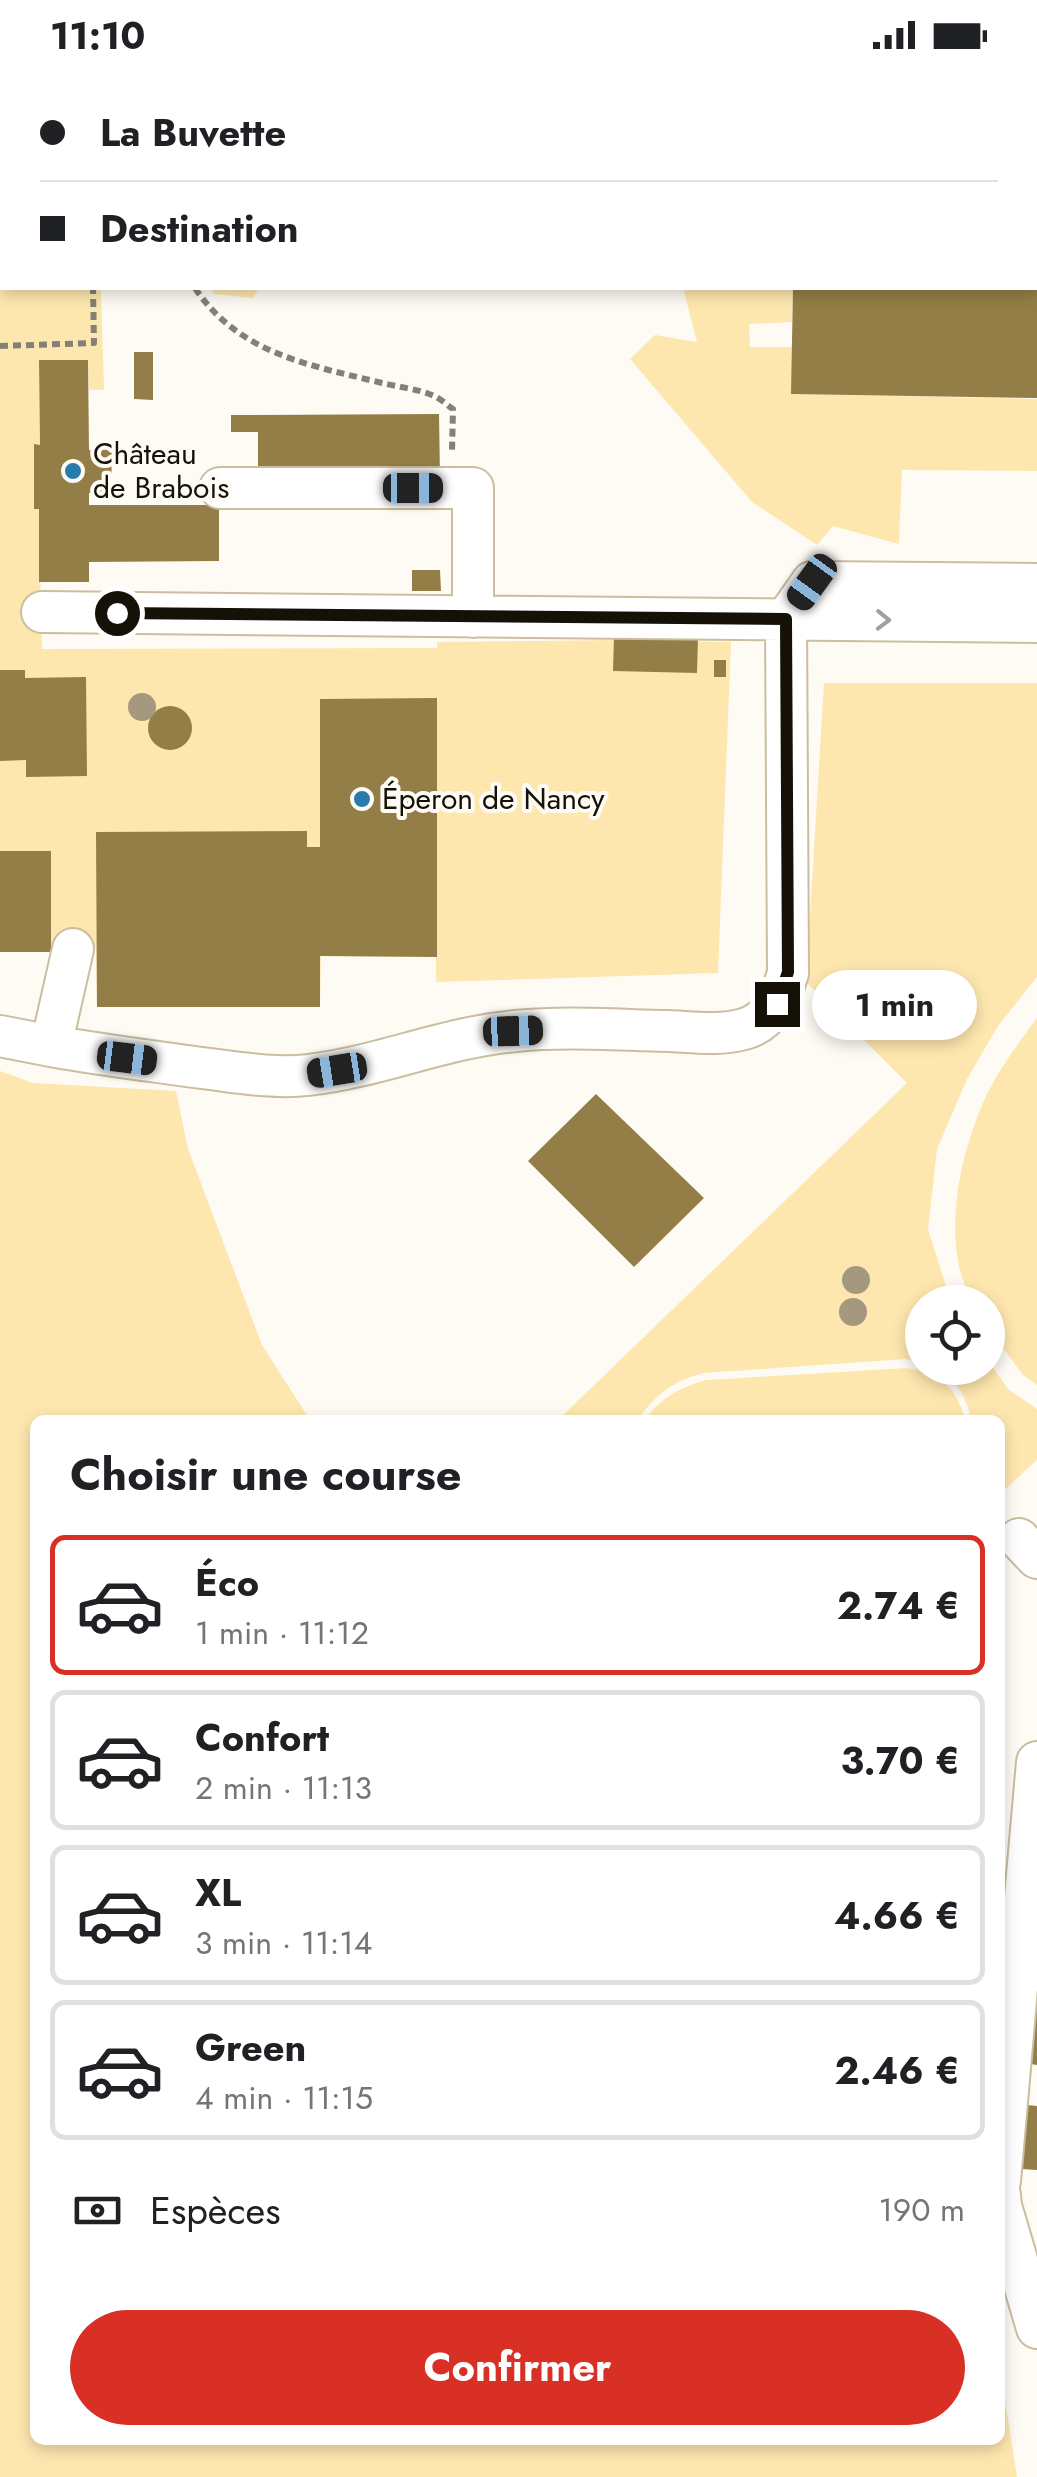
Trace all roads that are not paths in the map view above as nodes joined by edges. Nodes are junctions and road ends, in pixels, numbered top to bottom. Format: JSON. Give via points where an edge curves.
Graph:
{"nodes":[{"id":1,"x":220,"y":488,"type":"dead end"},
{"id":2,"x":1037,"y":584,"type":"edge"},
{"id":3,"x":42,"y":612,"type":"dead end"},
{"id":4,"x":473,"y":617,"type":"junction"},
{"id":5,"x":786,"y":619,"type":"junction"},
{"id":6,"x":1037,"y":622,"type":"edge"},
{"id":7,"x":73,"y":949,"type":"dead end"},
{"id":8,"x":0,"y":1036,"type":"edge"},
{"id":9,"x":52,"y":1046,"type":"junction"},
{"id":10,"x":1037,"y":1762,"type":"edge"},
{"id":11,"x":1032,"y":1871,"type":"edge"},
{"id":12,"x":1005,"y":2133,"type":"edge"},
{"id":13,"x":1005,"y":2222,"type":"edge"},
{"id":14,"x":1037,"y":2328,"type":"edge"}],
"edges":[{"from":1,"to":4,"type":"street","via":[[473,488]]},
{"from":2,"to":5,"type":"street","via":[[812,582]]},
{"from":3,"to":4,"type":"street"},
{"from":4,"to":5,"type":"street"},
{"from":5,"to":6,"type":"street","one_way":true},
{"from":5,"to":9,"type":"street","via":[[788,972],[777,1004],[762,1020],[721,1032],[513,1031],[304,1076]]},
{"from":7,"to":9,"type":"street"},
{"from":8,"to":9,"type":"street"},
{"from":10,"to":11,"type":"street"},
{"from":11,"to":12,"type":"street"},
{"from":13,"to":14,"type":"street"}]}
